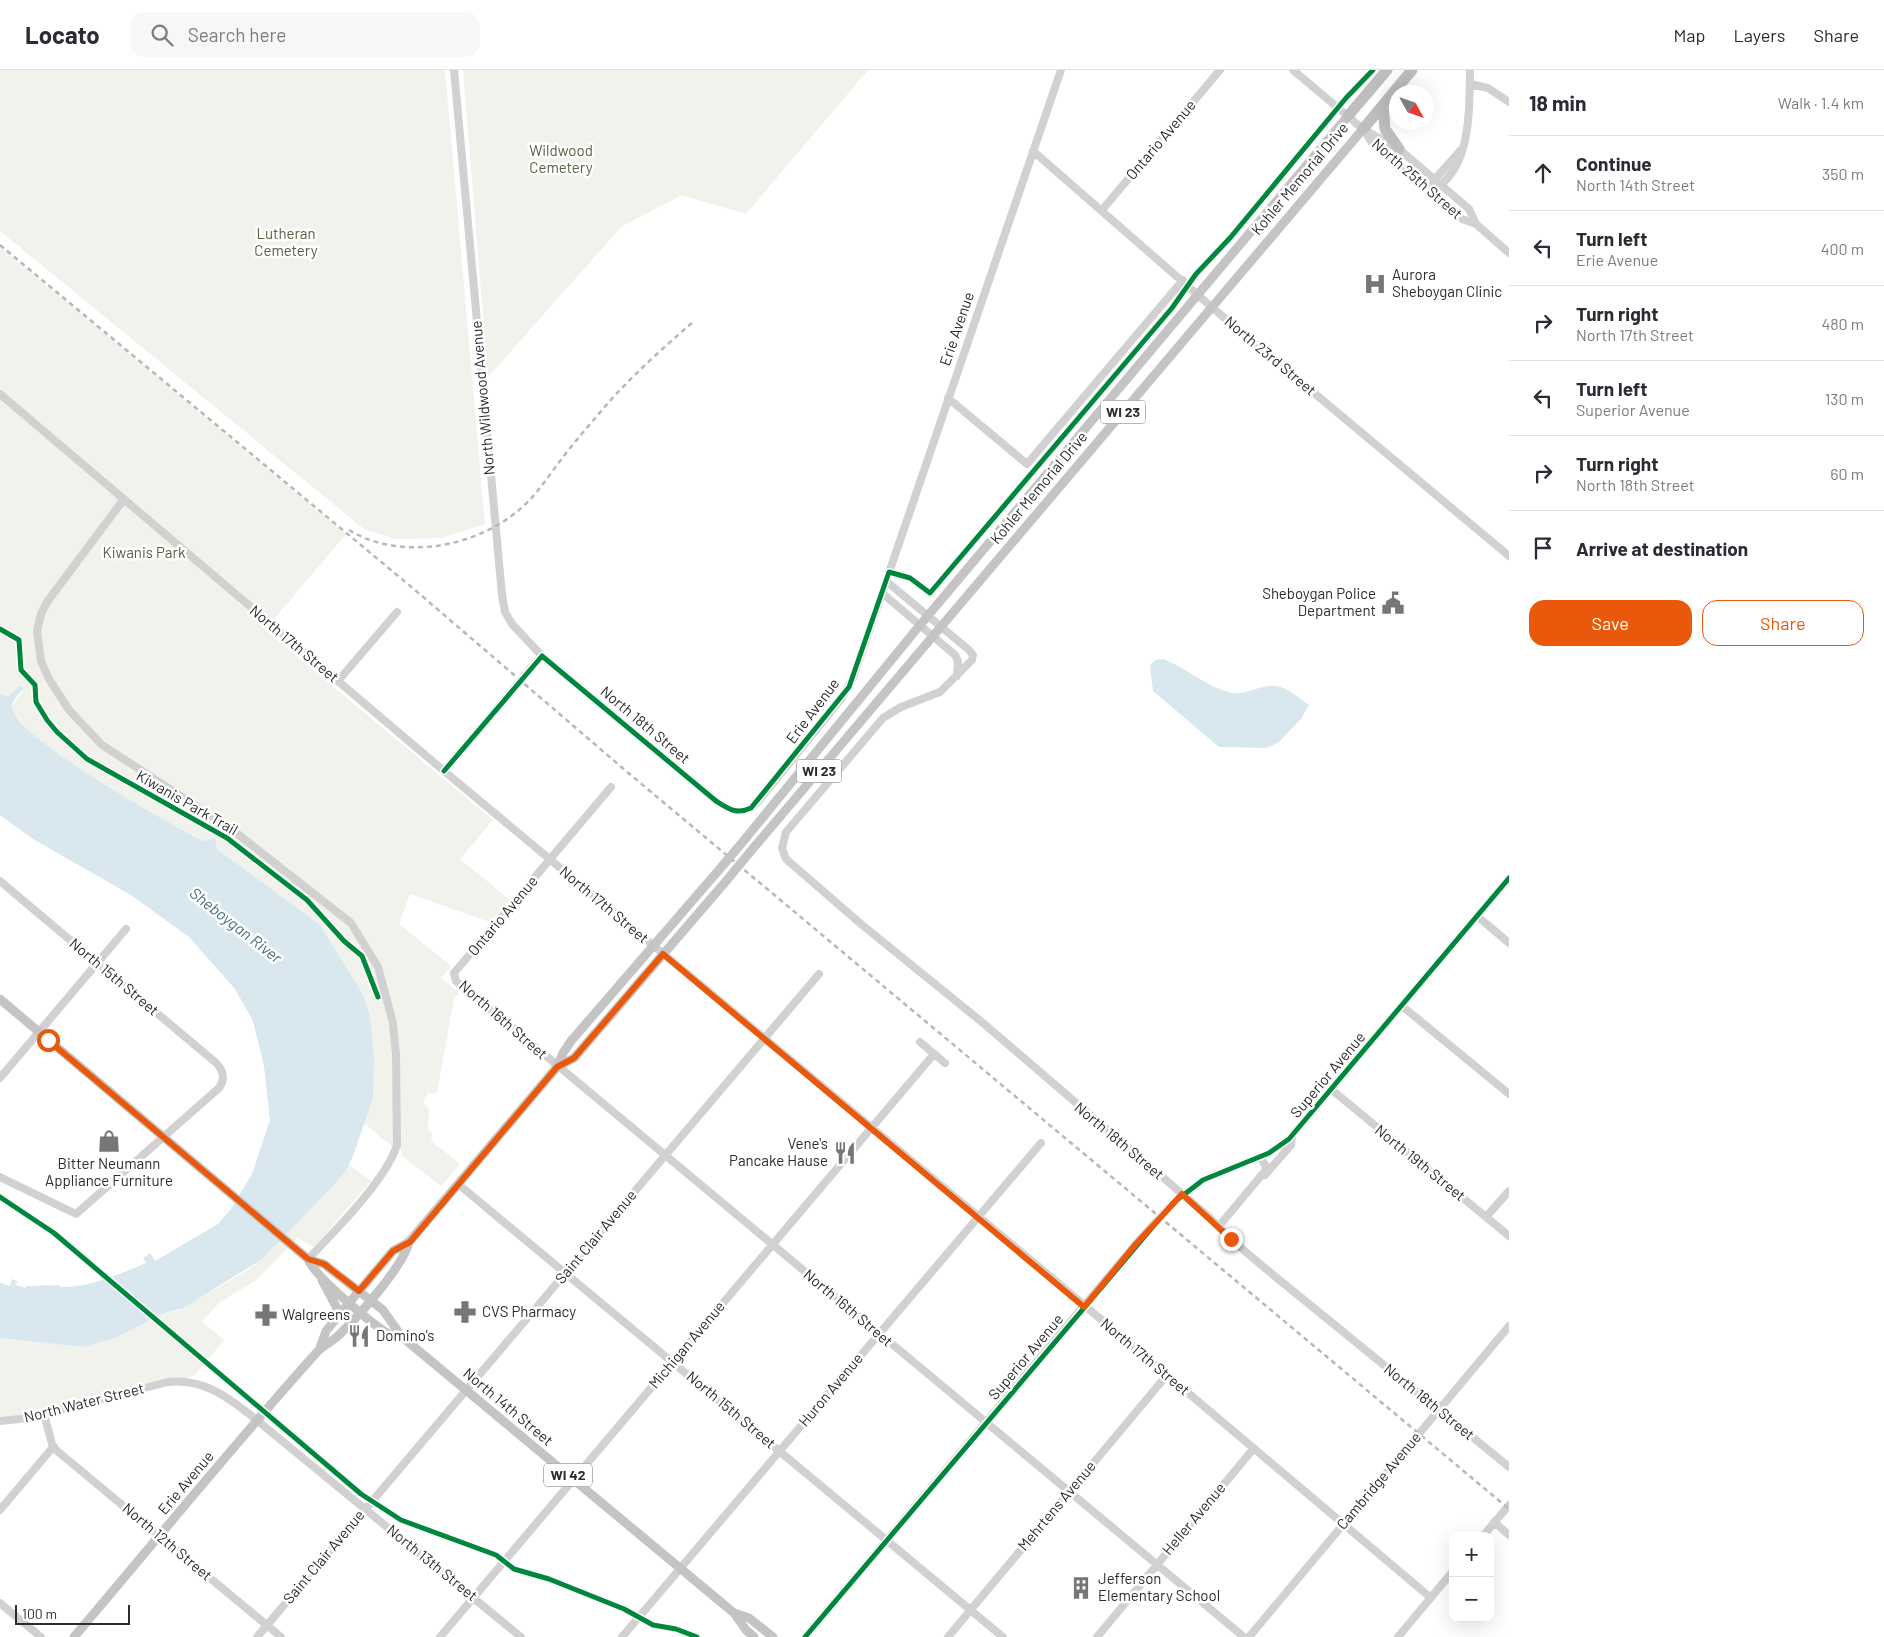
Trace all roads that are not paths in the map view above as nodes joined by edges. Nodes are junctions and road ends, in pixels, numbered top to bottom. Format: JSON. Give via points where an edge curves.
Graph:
{"nodes":[{"id":1,"x":454,"y":70,"type":"edge"},
{"id":2,"x":1061,"y":70,"type":"edge"},
{"id":3,"x":1220,"y":70,"type":"edge"},
{"id":4,"x":1293,"y":70,"type":"edge"},
{"id":5,"x":1387,"y":70,"type":"edge"},
{"id":6,"x":1412,"y":70,"type":"edge"},
{"id":7,"x":1470,"y":70,"type":"edge"},
{"id":8,"x":1470,"y":84,"type":"junction"},
{"id":9,"x":1509,"y":102,"type":"edge"},
{"id":10,"x":1383,"y":104,"type":"junction"},
{"id":11,"x":1348,"y":116,"type":"junction"},
{"id":12,"x":1362,"y":129,"type":"junction"},
{"id":13,"x":1399,"y":149,"type":"junction"},
{"id":14,"x":1034,"y":151,"type":"junction"},
{"id":15,"x":1438,"y":182,"type":"junction"},
{"id":16,"x":1430,"y":192,"type":"junction"},
{"id":17,"x":1102,"y":210,"type":"junction"},
{"id":18,"x":1476,"y":224,"type":"junction"},
{"id":19,"x":1509,"y":253,"type":"edge"},
{"id":20,"x":1183,"y":280,"type":"junction"},
{"id":21,"x":1198,"y":294,"type":"junction"},
{"id":22,"x":1212,"y":307,"type":"junction"},
{"id":23,"x":0,"y":394,"type":"edge"},
{"id":24,"x":948,"y":398,"type":"junction"},
{"id":25,"x":124,"y":499,"type":"junction"},
{"id":26,"x":1509,"y":556,"type":"edge"},
{"id":27,"x":886,"y":581,"type":"junction"},
{"id":28,"x":882,"y":593,"type":"junction"},
{"id":29,"x":397,"y":612,"type":"dead end"},
{"id":30,"x":928,"y":616,"type":"junction"},
{"id":31,"x":920,"y":625,"type":"junction"},
{"id":32,"x":941,"y":627,"type":"junction"},
{"id":33,"x":933,"y":636,"type":"junction"},
{"id":34,"x":542,"y":656,"type":"junction"},
{"id":35,"x":957,"y":676,"type":"junction"},
{"id":36,"x":338,"y":681,"type":"junction"},
{"id":37,"x":444,"y":771,"type":"junction"},
{"id":38,"x":612,"y":787,"type":"dead end"},
{"id":39,"x":733,"y":812,"type":"joint"},
{"id":40,"x":550,"y":860,"type":"junction"},
{"id":41,"x":718,"y":872,"type":"joint"},
{"id":42,"x":1509,"y":878,"type":"edge"},
{"id":43,"x":727,"y":880,"type":"joint"},
{"id":44,"x":0,"y":881,"type":"edge"},
{"id":45,"x":1477,"y":916,"type":"junction"},
{"id":46,"x":126,"y":929,"type":"dead end"},
{"id":47,"x":1509,"y":943,"type":"edge"},
{"id":48,"x":654,"y":946,"type":"junction"},
{"id":49,"x":663,"y":954,"type":"junction"},
{"id":50,"x":98,"y":963,"type":"junction"},
{"id":51,"x":819,"y":974,"type":"dead end"},
{"id":52,"x":454,"y":978,"type":"joint"},
{"id":53,"x":0,"y":999,"type":"edge"},
{"id":54,"x":1402,"y":1006,"type":"junction"},
{"id":55,"x":39,"y":1032,"type":"junction"},
{"id":56,"x":764,"y":1038,"type":"junction"},
{"id":57,"x":920,"y":1042,"type":"dead end"},
{"id":58,"x":934,"y":1054,"type":"junction"},
{"id":59,"x":945,"y":1063,"type":"dead end"},
{"id":60,"x":557,"y":1067,"type":"junction"},
{"id":61,"x":0,"y":1078,"type":"edge"},
{"id":62,"x":1332,"y":1090,"type":"junction"},
{"id":63,"x":1509,"y":1094,"type":"edge"},
{"id":64,"x":871,"y":1129,"type":"junction"},
{"id":65,"x":1292,"y":1136,"type":"junction"},
{"id":66,"x":164,"y":1138,"type":"junction"},
{"id":67,"x":1041,"y":1143,"type":"dead end"},
{"id":68,"x":664,"y":1155,"type":"junction"},
{"id":69,"x":1260,"y":1157,"type":"junction"},
{"id":70,"x":0,"y":1177,"type":"edge"},
{"id":71,"x":1256,"y":1183,"type":"junction"},
{"id":72,"x":458,"y":1184,"type":"junction"},
{"id":73,"x":1509,"y":1191,"type":"edge"},
{"id":74,"x":1182,"y":1194,"type":"junction"},
{"id":75,"x":978,"y":1217,"type":"junction"},
{"id":76,"x":1486,"y":1217,"type":"junction"},
{"id":77,"x":1219,"y":1226,"type":"junction"},
{"id":78,"x":1509,"y":1236,"type":"edge"},
{"id":79,"x":410,"y":1242,"type":"junction"},
{"id":80,"x":772,"y":1244,"type":"junction"},
{"id":81,"x":308,"y":1259,"type":"junction"},
{"id":82,"x":565,"y":1273,"type":"junction"},
{"id":83,"x":321,"y":1277,"type":"junction"},
{"id":84,"x":359,"y":1291,"type":"junction"},
{"id":85,"x":370,"y":1299,"type":"junction"},
{"id":86,"x":350,"y":1302,"type":"junction"},
{"id":87,"x":1084,"y":1307,"type":"junction"},
{"id":88,"x":360,"y":1311,"type":"junction"},
{"id":89,"x":1509,"y":1326,"type":"edge"},
{"id":90,"x":328,"y":1328,"type":"junction"},
{"id":91,"x":879,"y":1334,"type":"junction"},
{"id":92,"x":402,"y":1337,"type":"junction"},
{"id":93,"x":320,"y":1348,"type":"junction"},
{"id":94,"x":673,"y":1362,"type":"junction"},
{"id":95,"x":1166,"y":1375,"type":"junction"},
{"id":96,"x":168,"y":1382,"type":"joint"},
{"id":97,"x":466,"y":1390,"type":"junction"},
{"id":98,"x":1440,"y":1409,"type":"junction"},
{"id":99,"x":44,"y":1414,"type":"junction"},
{"id":100,"x":0,"y":1421,"type":"edge"},
{"id":101,"x":257,"y":1421,"type":"junction"},
{"id":102,"x":987,"y":1422,"type":"junction"},
{"id":103,"x":53,"y":1447,"type":"junction"},
{"id":104,"x":1254,"y":1448,"type":"junction"},
{"id":105,"x":780,"y":1451,"type":"junction"},
{"id":106,"x":1509,"y":1467,"type":"edge"},
{"id":107,"x":573,"y":1479,"type":"junction"},
{"id":108,"x":1070,"y":1490,"type":"junction"},
{"id":109,"x":1509,"y":1505,"type":"edge"},
{"id":110,"x":364,"y":1508,"type":"junction"},
{"id":111,"x":0,"y":1510,"type":"edge"},
{"id":112,"x":1494,"y":1522,"type":"junction"},
{"id":113,"x":1344,"y":1523,"type":"junction"},
{"id":114,"x":1486,"y":1532,"type":"edge"},
{"id":115,"x":1509,"y":1535,"type":"edge"},
{"id":116,"x":160,"y":1536,"type":"junction"},
{"id":117,"x":886,"y":1540,"type":"junction"},
{"id":118,"x":1157,"y":1564,"type":"junction"},
{"id":119,"x":680,"y":1569,"type":"junction"},
{"id":120,"x":1449,"y":1576,"type":"edge"},
{"id":121,"x":474,"y":1597,"type":"junction"},
{"id":122,"x":1430,"y":1598,"type":"junction"},
{"id":123,"x":0,"y":1602,"type":"edge"},
{"id":124,"x":970,"y":1610,"type":"junction"},
{"id":125,"x":734,"y":1613,"type":"junction"},
{"id":126,"x":267,"y":1625,"type":"junction"},
{"id":127,"x":41,"y":1637,"type":"edge"},
{"id":128,"x":74,"y":1637,"type":"edge"},
{"id":129,"x":257,"y":1637,"type":"edge"},
{"id":130,"x":281,"y":1637,"type":"edge"},
{"id":131,"x":440,"y":1637,"type":"edge"},
{"id":132,"x":521,"y":1637,"type":"edge"},
{"id":133,"x":622,"y":1637,"type":"edge"},
{"id":134,"x":754,"y":1637,"type":"edge"},
{"id":135,"x":773,"y":1637,"type":"edge"},
{"id":136,"x":804,"y":1637,"type":"edge"},
{"id":137,"x":948,"y":1637,"type":"edge"},
{"id":138,"x":1003,"y":1637,"type":"edge"},
{"id":139,"x":1097,"y":1637,"type":"edge"},
{"id":140,"x":1244,"y":1637,"type":"edge"},
{"id":141,"x":1249,"y":1637,"type":"edge"},
{"id":142,"x":1398,"y":1637,"type":"edge"}],
"edges":[{"from":1,"to":34,"type":"street","name":"North Wildwood Avenue","via":[[502,595],[505,612],[512,624]]},
{"from":2,"to":14,"type":"street","name":"Erie Avenue"},
{"from":3,"to":17,"type":"street","name":"Ontario Avenue"},
{"from":4,"to":11,"type":"street","name":"North 25th Street"},
{"from":5,"to":11,"type":"highway","name":"Kohler Memorial Drive","number":"WI 23"},
{"from":6,"to":10,"type":"highway","name":"Kohler Memorial Drive","number":"WI 23"},
{"from":7,"to":8,"type":"street"},
{"from":8,"to":9,"type":"street","via":[[1488,88]]},
{"from":8,"to":15,"type":"street","via":[[1468,119],[1461,150]]},
{"from":10,"to":12,"type":"highway","name":"Kohler Memorial Drive","number":"WI 23"},
{"from":10,"to":13,"type":"highway","via":[[1385,129]]},
{"from":11,"to":12,"type":"street","name":"North 25th Street"},
{"from":11,"to":21,"type":"main road","name":"Kohler Memorial Drive","number":"WI 23"},
{"from":12,"to":13,"type":"street","name":"North 25th Street"},
{"from":12,"to":16,"type":"street","name":"North 25th Street","via":[[1372,143]]},
{"from":12,"to":22,"type":"main road","name":"Kohler Memorial Drive","number":"WI 23"},
{"from":13,"to":15,"type":"street","name":"North 25th Street"},
{"from":14,"to":17,"type":"street","name":"North 23rd Street"},
{"from":14,"to":24,"type":"street","name":"Erie Avenue"},
{"from":15,"to":16,"type":"street"},
{"from":15,"to":18,"type":"street","name":"North 25th Street","via":[[1469,209]]},
{"from":16,"to":18,"type":"street","name":"North 25th Street","via":[[1462,219]]},
{"from":17,"to":20,"type":"street","name":"North 23rd Street"},
{"from":18,"to":19,"type":"street","name":"North 25th Street"},
{"from":20,"to":21,"type":"street","name":"North 23rd Street"},
{"from":20,"to":24,"type":"street","via":[[1027,464]]},
{"from":21,"to":22,"type":"street","name":"North 23rd Street"},
{"from":21,"to":30,"type":"main road","name":"Kohler Memorial Drive","number":"WI 23"},
{"from":22,"to":26,"type":"street","name":"North 23rd Street"},
{"from":22,"to":32,"type":"main road","name":"Kohler Memorial Drive","number":"WI 23"},
{"from":23,"to":25,"type":"street","name":"North 17th Street"},
{"from":24,"to":27,"type":"street","name":"Erie Avenue"},
{"from":25,"to":36,"type":"street","name":"North 17th Street"},
{"from":25,"to":81,"type":"street","via":[[41,614],[37,631],[41,661],[58,695],[90,734],[110,750],[230,828],[351,922],[384,986],[393,1023],[397,1145],[383,1173]]},
{"from":27,"to":28,"type":"street","name":"Erie Avenue"},
{"from":27,"to":30,"type":"street"},
{"from":28,"to":31,"type":"street"},
{"from":28,"to":39,"type":"street","name":"Erie Avenue","via":[[854,675],[842,698],[756,804],[744,812]]},
{"from":29,"to":36,"type":"street"},
{"from":30,"to":31,"type":"main road","name":"Kohler Memorial Drive","number":"WI 23"},
{"from":30,"to":32,"type":"street"},
{"from":31,"to":33,"type":"street"},
{"from":31,"to":41,"type":"main road","name":"Kohler Memorial Drive","number":"WI 23","bridge":true},
{"from":32,"to":33,"type":"main road","name":"Kohler Memorial Drive","number":"WI 23"},
{"from":32,"to":35,"type":"street","via":[[973,655],[971,662]]},
{"from":33,"to":35,"type":"street","via":[[955,655]]},
{"from":33,"to":43,"type":"main road","name":"Kohler Memorial Drive","number":"WI 23","bridge":true},
{"from":34,"to":37,"type":"street","bridge":true},
{"from":34,"to":39,"type":"street","name":"North 18th Street"},
{"from":35,"to":74,"type":"street","name":"North 18th Street","via":[[935,695],[900,707],[882,718],[786,832],[782,848],[784,857]]},
{"from":36,"to":37,"type":"street","name":"North 17th Street"},
{"from":37,"to":40,"type":"street","name":"North 17th Street"},
{"from":38,"to":40,"type":"street","name":"Ontario Avenue"},
{"from":40,"to":48,"type":"street","name":"North 17th Street"},
{"from":40,"to":52,"type":"street","name":"Ontario Avenue","via":[[454,973]]},
{"from":41,"to":48,"type":"main road","name":"Erie Avenue","number":"WI 23"},
{"from":42,"to":45,"type":"street","name":"Superior Avenue"},
{"from":43,"to":49,"type":"main road","name":"Erie Avenue","number":"WI 23"},
{"from":44,"to":50,"type":"street","name":"North 15th Street"},
{"from":45,"to":47,"type":"street"},
{"from":45,"to":54,"type":"street","name":"Superior Avenue"},
{"from":46,"to":50,"type":"street"},
{"from":48,"to":49,"type":"street","name":"North 17th Street"},
{"from":48,"to":60,"type":"main road","name":"Erie Avenue","number":"WI 23","via":[[566,1047]]},
{"from":49,"to":56,"type":"street","name":"North 17th Street"},
{"from":49,"to":60,"type":"main road","name":"Erie Avenue","number":"WI 23","via":[[574,1058]]},
{"from":50,"to":55,"type":"street"},
{"from":50,"to":66,"type":"street","name":"North 15th Street","via":[[218,1065],[223,1076],[220,1087]]},
{"from":51,"to":56,"type":"street","name":"Saint Clair Avenue"},
{"from":52,"to":60,"type":"street","name":"North 16th Street"},
{"from":53,"to":55,"type":"main road","name":"North 14th Street"},
{"from":54,"to":62,"type":"street","name":"Superior Avenue"},
{"from":54,"to":63,"type":"street"},
{"from":55,"to":61,"type":"street"},
{"from":55,"to":66,"type":"main road","name":"North 14th Street"},
{"from":56,"to":64,"type":"street","name":"North 17th Street"},
{"from":56,"to":68,"type":"street","name":"Saint Clair Avenue"},
{"from":57,"to":58,"type":"street"},
{"from":58,"to":59,"type":"street"},
{"from":58,"to":64,"type":"street","name":"Michigan Avenue"},
{"from":60,"to":68,"type":"street","name":"North 16th Street"},
{"from":60,"to":72,"type":"main road","name":"Erie Avenue","number":"WI 23"},
{"from":62,"to":65,"type":"street","name":"Superior Avenue"},
{"from":62,"to":76,"type":"street","name":"North 19th Street"},
{"from":64,"to":75,"type":"street","name":"North 17th Street"},
{"from":64,"to":80,"type":"street","name":"Michigan Avenue"},
{"from":65,"to":69,"type":"street","name":"Superior Avenue"},
{"from":65,"to":71,"type":"street","via":[[1290,1145]]},
{"from":66,"to":70,"type":"street","via":[[76,1214]]},
{"from":66,"to":81,"type":"main road","name":"North 14th Street"},
{"from":67,"to":75,"type":"street","name":"Huron Avenue"},
{"from":68,"to":80,"type":"street","name":"North 16th Street"},
{"from":68,"to":82,"type":"street","name":"Saint Clair Avenue"},
{"from":69,"to":71,"type":"street","via":[[1266,1169]]},
{"from":69,"to":74,"type":"street","name":"Superior Avenue","via":[[1211,1176]]},
{"from":71,"to":77,"type":"street"},
{"from":72,"to":79,"type":"main road","name":"Erie Avenue","number":"WI 23"},
{"from":72,"to":82,"type":"street","name":"North 15th Street"},
{"from":73,"to":76,"type":"street"},
{"from":74,"to":77,"type":"street","name":"North 18th Street"},
{"from":74,"to":87,"type":"street","name":"Superior Avenue","bridge":true},
{"from":75,"to":87,"type":"street","name":"North 17th Street"},
{"from":75,"to":91,"type":"street","name":"Huron Avenue"},
{"from":76,"to":78,"type":"street","name":"North 19th Street"},
{"from":77,"to":98,"type":"street","name":"North 18th Street","via":[[1364,1350]]},
{"from":79,"to":84,"type":"main road","name":"Erie Avenue","number":"WI 23","via":[[393,1251]]},
{"from":79,"to":85,"type":"main road","name":"Erie Avenue","number":"WI 23","via":[[404,1257]]},
{"from":80,"to":91,"type":"street","name":"North 16th Street"},
{"from":80,"to":94,"type":"street","name":"Michigan Avenue"},
{"from":81,"to":83,"type":"main road","name":"North 14th Street"},
{"from":81,"to":84,"type":"main road","name":"North 14th Street","via":[[324,1264]]},
{"from":82,"to":94,"type":"street","name":"North 15th Street"},
{"from":82,"to":97,"type":"street","name":"Saint Clair Avenue"},
{"from":83,"to":86,"type":"main road","name":"North 14th Street"},
{"from":83,"to":90,"type":"main road","via":[[337,1308]]},
{"from":84,"to":85,"type":"main road","name":"North 14th Street"},
{"from":84,"to":86,"type":"main road","name":"Erie Avenue","number":"WI 23"},
{"from":85,"to":88,"type":"main road","name":"Erie Avenue","number":"WI 23"},
{"from":85,"to":92,"type":"main road","name":"North 14th Street","number":"WI 42","via":[[388,1315]]},
{"from":86,"to":88,"type":"main road","name":"North 14th Street"},
{"from":86,"to":90,"type":"main road","name":"Erie Avenue"},
{"from":87,"to":95,"type":"street","name":"North 17th Street"},
{"from":87,"to":102,"type":"street","name":"Superior Avenue"},
{"from":88,"to":92,"type":"main road","name":"North 14th Street","number":"WI 42","via":[[388,1333]]},
{"from":88,"to":93,"type":"main road","name":"Erie Avenue","via":[[338,1336]]},
{"from":89,"to":98,"type":"street","name":"Cambridge Avenue"},
{"from":90,"to":93,"type":"main road","name":"Erie Avenue"},
{"from":91,"to":102,"type":"street","name":"North 16th Street"},
{"from":91,"to":105,"type":"street","name":"Huron Avenue"},
{"from":92,"to":97,"type":"main road","name":"North 14th Street","number":"WI 42"},
{"from":93,"to":101,"type":"main road","name":"Erie Avenue"},
{"from":94,"to":105,"type":"street","name":"North 15th Street"},
{"from":94,"to":107,"type":"street","name":"Michigan Avenue"},
{"from":95,"to":104,"type":"street","name":"North 17th Street"},
{"from":95,"to":108,"type":"street","name":"Mehrtens Avenue"},
{"from":96,"to":99,"type":"street","name":"North Water Street"},
{"from":96,"to":101,"type":"street","name":"North 13th Street","via":[[193,1382],[213,1389]]},
{"from":97,"to":107,"type":"main road","name":"North 14th Street","number":"WI 42"},
{"from":97,"to":110,"type":"street","name":"Saint Clair Avenue"},
{"from":98,"to":106,"type":"street","name":"North 18th Street"},
{"from":98,"to":113,"type":"street","name":"Cambridge Avenue"},
{"from":99,"to":100,"type":"street","name":"North Water Street"},
{"from":99,"to":103,"type":"street"},
{"from":101,"to":110,"type":"street","name":"North 13th Street"},
{"from":101,"to":116,"type":"main road","name":"Erie Avenue"},
{"from":102,"to":108,"type":"street","name":"North 16th Street"},
{"from":102,"to":117,"type":"street","name":"Superior Avenue"},
{"from":103,"to":111,"type":"street"},
{"from":103,"to":116,"type":"street","name":"North 12th Street"},
{"from":104,"to":113,"type":"street","name":"North 17th Street"},
{"from":104,"to":118,"type":"street","name":"Heller Avenue"},
{"from":105,"to":117,"type":"street","name":"North 15th Street"},
{"from":105,"to":119,"type":"street","name":"Huron Avenue"},
{"from":107,"to":119,"type":"main road","name":"North 14th Street","number":"WI 42"},
{"from":107,"to":121,"type":"street","name":"Michigan Avenue"},
{"from":108,"to":118,"type":"street","name":"North 16th Street"},
{"from":108,"to":124,"type":"street","name":"Mehrtens Avenue"},
{"from":109,"to":112,"type":"street"},
{"from":110,"to":121,"type":"street","name":"North 13th Street"},
{"from":110,"to":126,"type":"street","name":"Saint Clair Avenue"},
{"from":112,"to":114,"type":"street"},
{"from":112,"to":115,"type":"street"},
{"from":113,"to":122,"type":"street","name":"North 17th Street"},
{"from":113,"to":141,"type":"street","name":"Cambridge Avenue"},
{"from":116,"to":126,"type":"street","name":"North 12th Street"},
{"from":116,"to":128,"type":"main road","name":"Erie Avenue"},
{"from":117,"to":124,"type":"street","name":"North 15th Street"},
{"from":117,"to":136,"type":"street","name":"Superior Avenue"},
{"from":118,"to":139,"type":"street","name":"Heller Avenue"},
{"from":118,"to":140,"type":"street","name":"North 16th Street"},
{"from":119,"to":125,"type":"main road","name":"North 14th Street","number":"WI 42"},
{"from":119,"to":133,"type":"street","name":"Huron Avenue"},
{"from":120,"to":122,"type":"street"},
{"from":121,"to":131,"type":"street","name":"Michigan Avenue"},
{"from":121,"to":132,"type":"street","name":"North 13th Street"},
{"from":122,"to":142,"type":"street"},
{"from":123,"to":127,"type":"street"},
{"from":124,"to":137,"type":"street","name":"Mehrtens Avenue"},
{"from":124,"to":138,"type":"street","name":"North 15th Street"},
{"from":125,"to":134,"type":"main road","name":"North 14th Street","number":"WI 42"},
{"from":125,"to":135,"type":"main road","name":"North 14th Street","number":"WI 42","via":[[749,1618]]},
{"from":126,"to":129,"type":"street","name":"Saint Clair Avenue"},
{"from":126,"to":130,"type":"street","name":"North 12th Street"}]}
